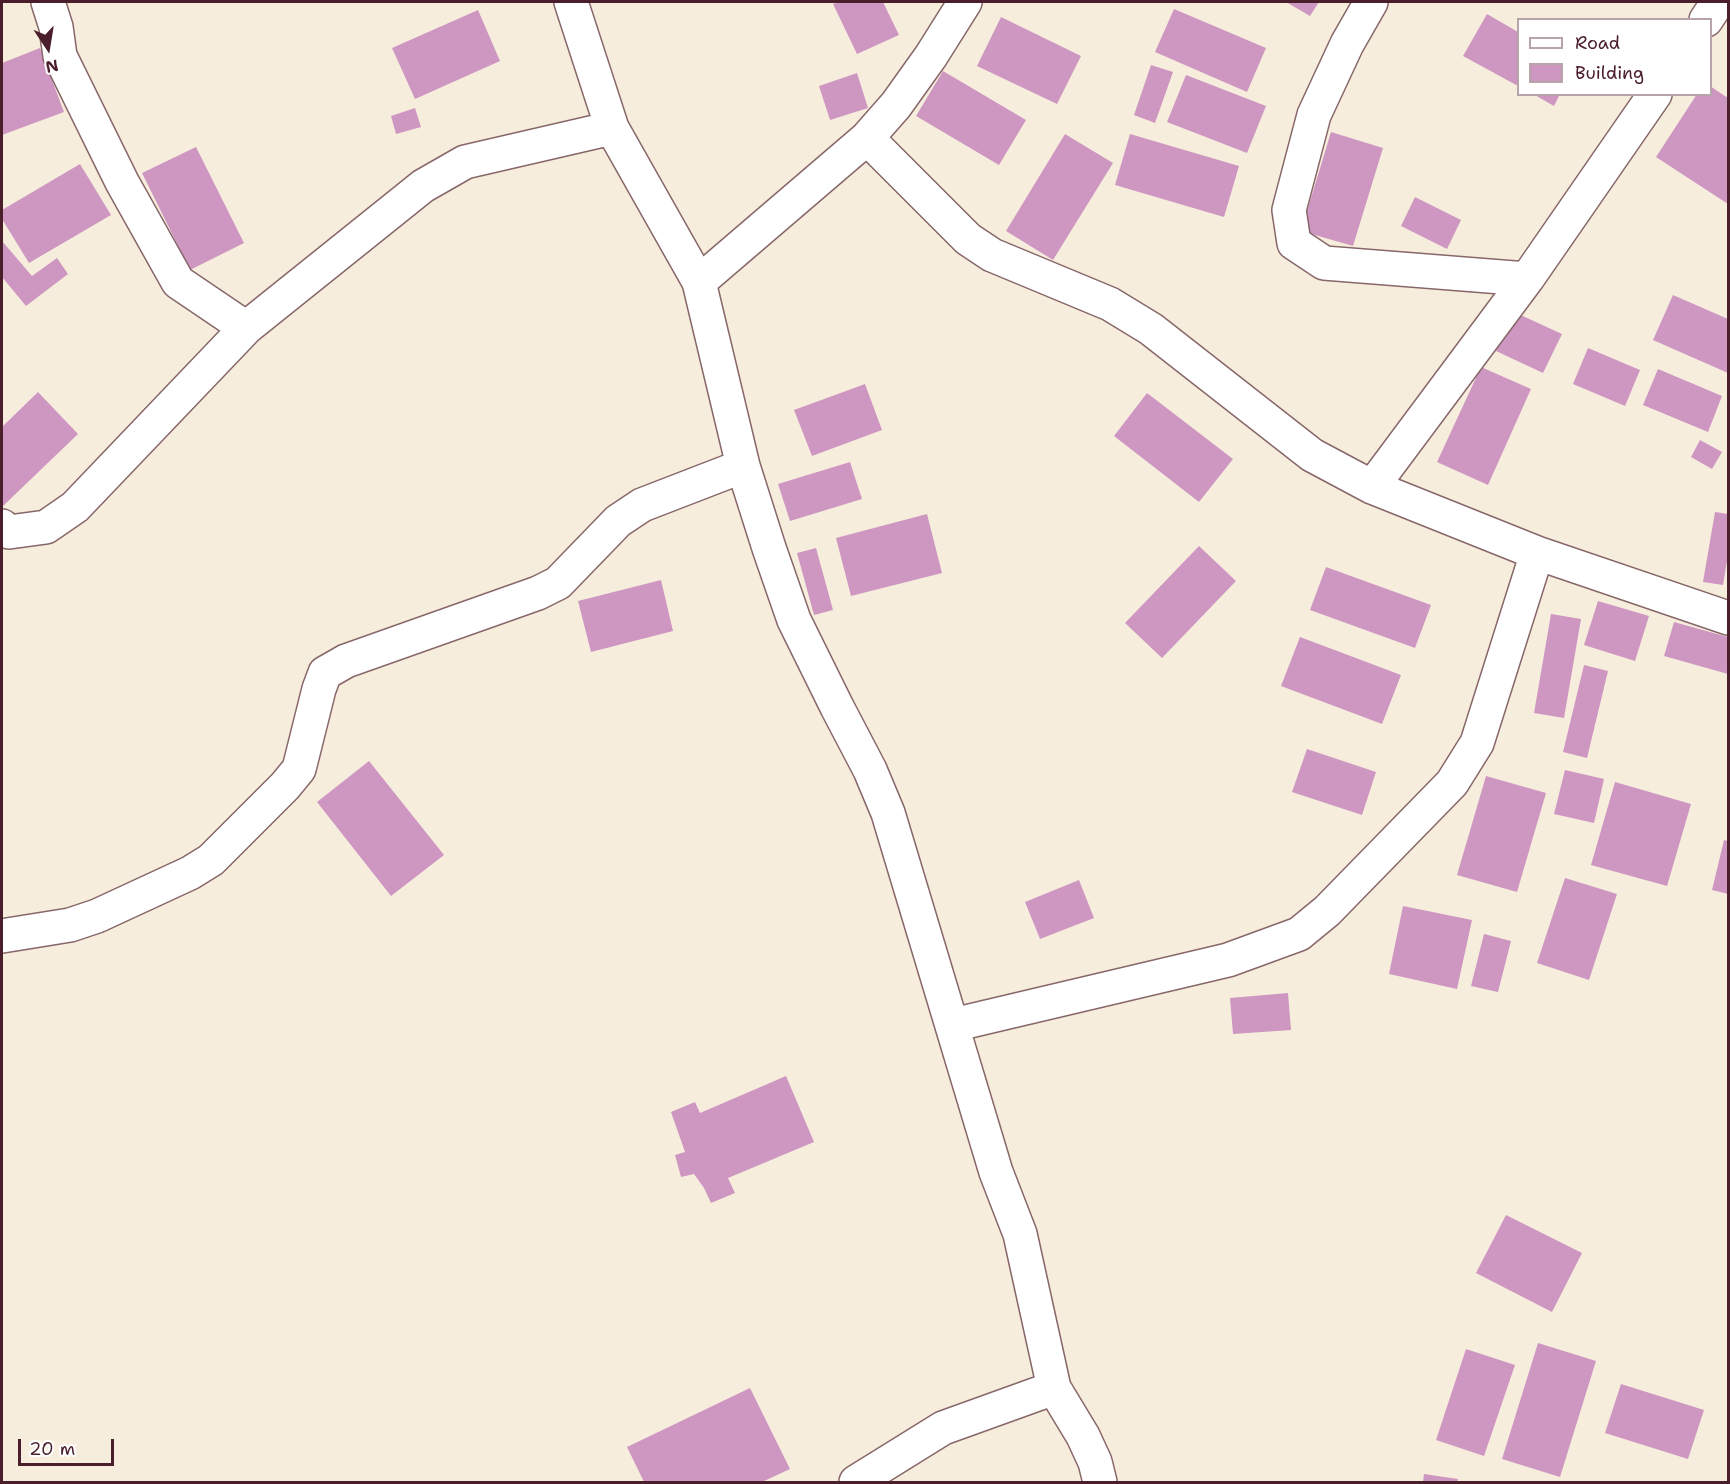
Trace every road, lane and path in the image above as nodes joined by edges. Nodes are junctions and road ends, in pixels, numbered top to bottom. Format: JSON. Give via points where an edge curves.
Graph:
{"nodes":[{"id":1,"x":48,"y":2,"type":"edge"},
{"id":2,"x":571,"y":2,"type":"edge"},
{"id":3,"x":965,"y":2,"type":"edge"},
{"id":4,"x":1371,"y":2,"type":"edge"},
{"id":5,"x":1718,"y":2,"type":"edge"},
{"id":6,"x":1707,"y":18,"type":"edge"},
{"id":7,"x":1654,"y":96,"type":"edge"},
{"id":8,"x":612,"y":128,"type":"junction"},
{"id":9,"x":867,"y":138,"type":"junction"},
{"id":10,"x":1527,"y":279,"type":"junction"},
{"id":11,"x":699,"y":282,"type":"junction"},
{"id":12,"x":246,"y":328,"type":"junction"},
{"id":13,"x":743,"y":466,"type":"junction"},
{"id":14,"x":1372,"y":487,"type":"junction"},
{"id":15,"x":2,"y":526,"type":"edge"},
{"id":16,"x":1537,"y":554,"type":"junction"},
{"id":17,"x":1728,"y":618,"type":"edge"},
{"id":18,"x":2,"y":936,"type":"edge"},
{"id":19,"x":953,"y":1025,"type":"junction"},
{"id":20,"x":1054,"y":1388,"type":"junction"},
{"id":21,"x":856,"y":1482,"type":"edge"},
{"id":22,"x":1100,"y":1482,"type":"edge"}],
"edges":[{"from":1,"to":12,"type":"street","via":[[60,56],[122,182],[178,282]]},
{"from":2,"to":8,"type":"street"},
{"from":3,"to":9,"type":"street","via":[[896,105]]},
{"from":4,"to":10,"type":"street","via":[[1314,115],[1289,210],[1294,243],[1324,263]]},
{"from":5,"to":6,"type":"street"},
{"from":7,"to":10,"type":"street"},
{"from":8,"to":11,"type":"street"},
{"from":8,"to":12,"type":"street","via":[[465,162],[423,186]]},
{"from":9,"to":11,"type":"street"},
{"from":9,"to":14,"type":"street","via":[[968,238],[992,255],[1110,304],[1141,323],[1312,455]]},
{"from":10,"to":14,"type":"street"},
{"from":11,"to":13,"type":"street"},
{"from":12,"to":15,"type":"street","via":[[75,507],[46,527],[9,532]]},
{"from":13,"to":18,"type":"street","via":[[642,505],[618,521],[558,583],[538,593],[346,661],[326,673],[299,769],[211,860],[96,916],[70,925]]},
{"from":13,"to":19,"type":"street","via":[[794,620],[888,813]]},
{"from":14,"to":16,"type":"street"},
{"from":16,"to":17,"type":"street"},
{"from":16,"to":19,"type":"street","via":[[1477,742],[1452,783],[1327,911],[1299,934],[1228,960]]},
{"from":19,"to":20,"type":"street","via":[[996,1172],[1020,1234]]},
{"from":20,"to":21,"type":"street","via":[[943,1428]]},
{"from":20,"to":22,"type":"street","via":[[1083,1436]]}]}
